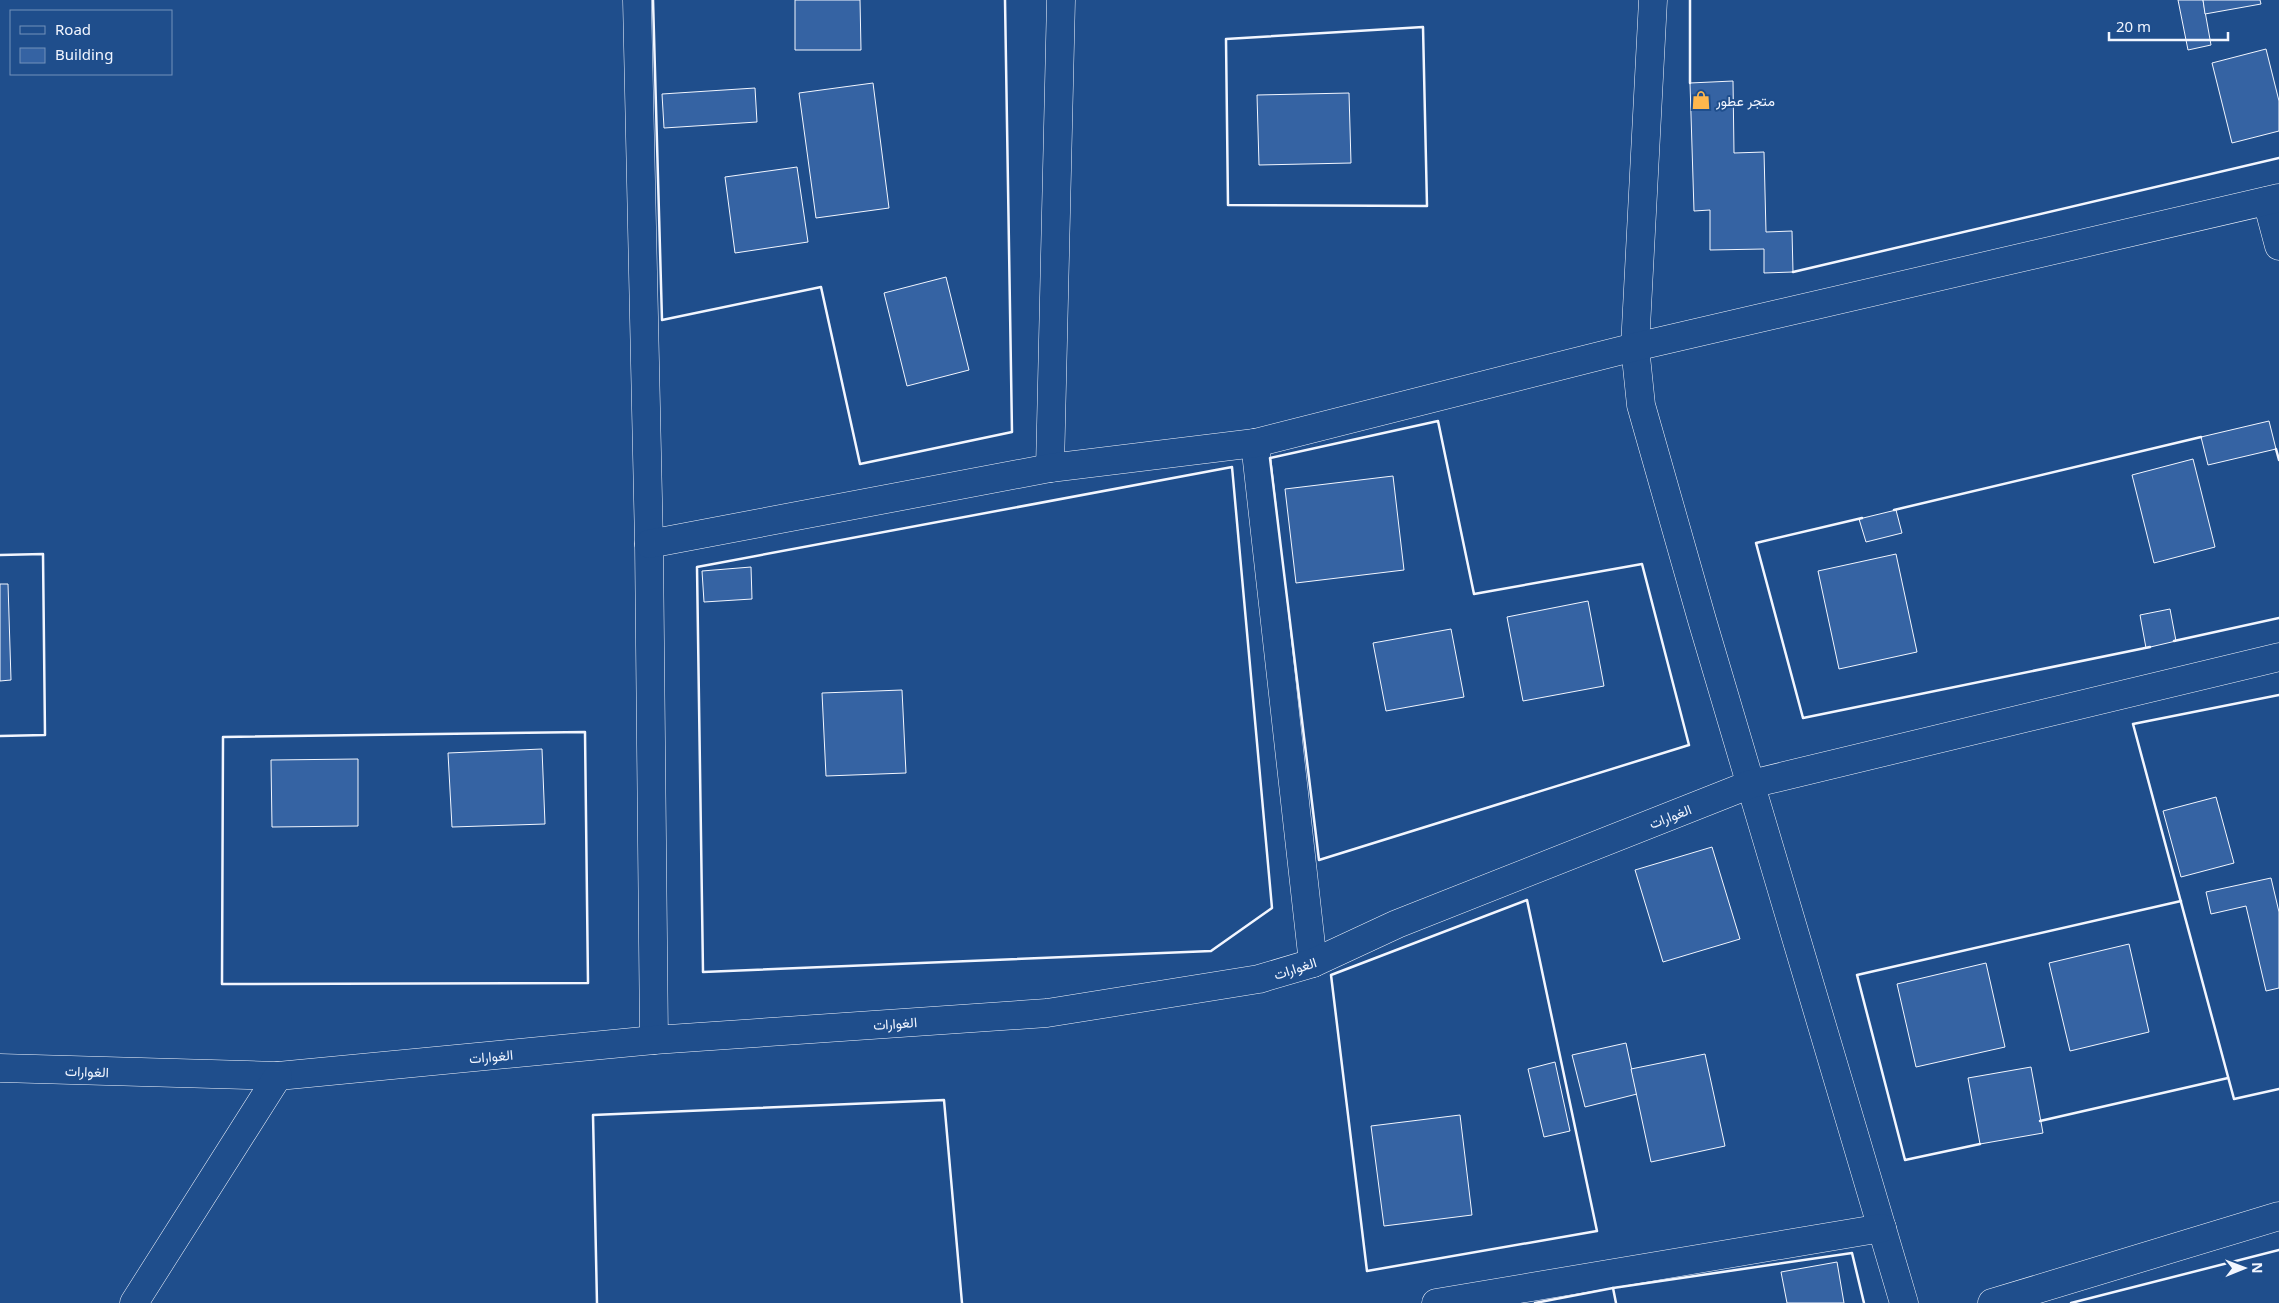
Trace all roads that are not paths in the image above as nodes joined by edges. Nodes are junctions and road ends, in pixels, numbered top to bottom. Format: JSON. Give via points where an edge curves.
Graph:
{"nodes":[{"id":1,"x":637,"y":0,"type":"edge"},
{"id":2,"x":1061,"y":0,"type":"edge"},
{"id":3,"x":1653,"y":0,"type":"edge"},
{"id":4,"x":2273,"y":200,"type":"edge"},
{"id":5,"x":2279,"y":246,"type":"edge"},
{"id":6,"x":1635,"y":347,"type":"junction"},
{"id":7,"x":1255,"y":443,"type":"junction"},
{"id":8,"x":1050,"y":468,"type":"junction"},
{"id":9,"x":649,"y":544,"type":"junction"},
{"id":10,"x":2279,"y":657,"type":"edge"},
{"id":11,"x":1752,"y":784,"type":"junction"},
{"id":12,"x":1313,"y":963,"type":"junction"},
{"id":13,"x":654,"y":1040,"type":"junction"},
{"id":14,"x":0,"y":1068,"type":"edge"},
{"id":15,"x":278,"y":1076,"type":"junction"},
{"id":16,"x":2279,"y":1216,"type":"edge"},
{"id":17,"x":1882,"y":1228,"type":"junction"},
{"id":18,"x":134,"y":1303,"type":"edge"},
{"id":19,"x":1436,"y":1303,"type":"edge"},
{"id":20,"x":1904,"y":1303,"type":"edge"},
{"id":21,"x":1992,"y":1303,"type":"edge"}],
"edges":[{"from":1,"to":9,"type":"street"},
{"from":2,"to":8,"type":"street"},
{"from":3,"to":6,"type":"street"},
{"from":4,"to":5,"type":"street"},
{"from":4,"to":6,"type":"street"},
{"from":6,"to":7,"type":"street"},
{"from":6,"to":11,"type":"street","via":[[1641,405]]},
{"from":7,"to":8,"type":"street"},
{"from":7,"to":12,"type":"street"},
{"from":8,"to":9,"type":"street"},
{"from":9,"to":13,"type":"street"},
{"from":10,"to":11,"type":"street","name":"الغوارات"},
{"from":11,"to":12,"type":"street","name":"الغوارات","via":[[1397,924]]},
{"from":11,"to":17,"type":"street"},
{"from":12,"to":13,"type":"street","name":"الغوارات","via":[[1259,980],[1047,1013]]},
{"from":13,"to":15,"type":"street","name":"الغوارات"},
{"from":14,"to":15,"type":"street","name":"الغوارات"},
{"from":15,"to":18,"type":"street"},
{"from":16,"to":21,"type":"street"},
{"from":17,"to":19,"type":"street"},
{"from":17,"to":20,"type":"street"}]}
